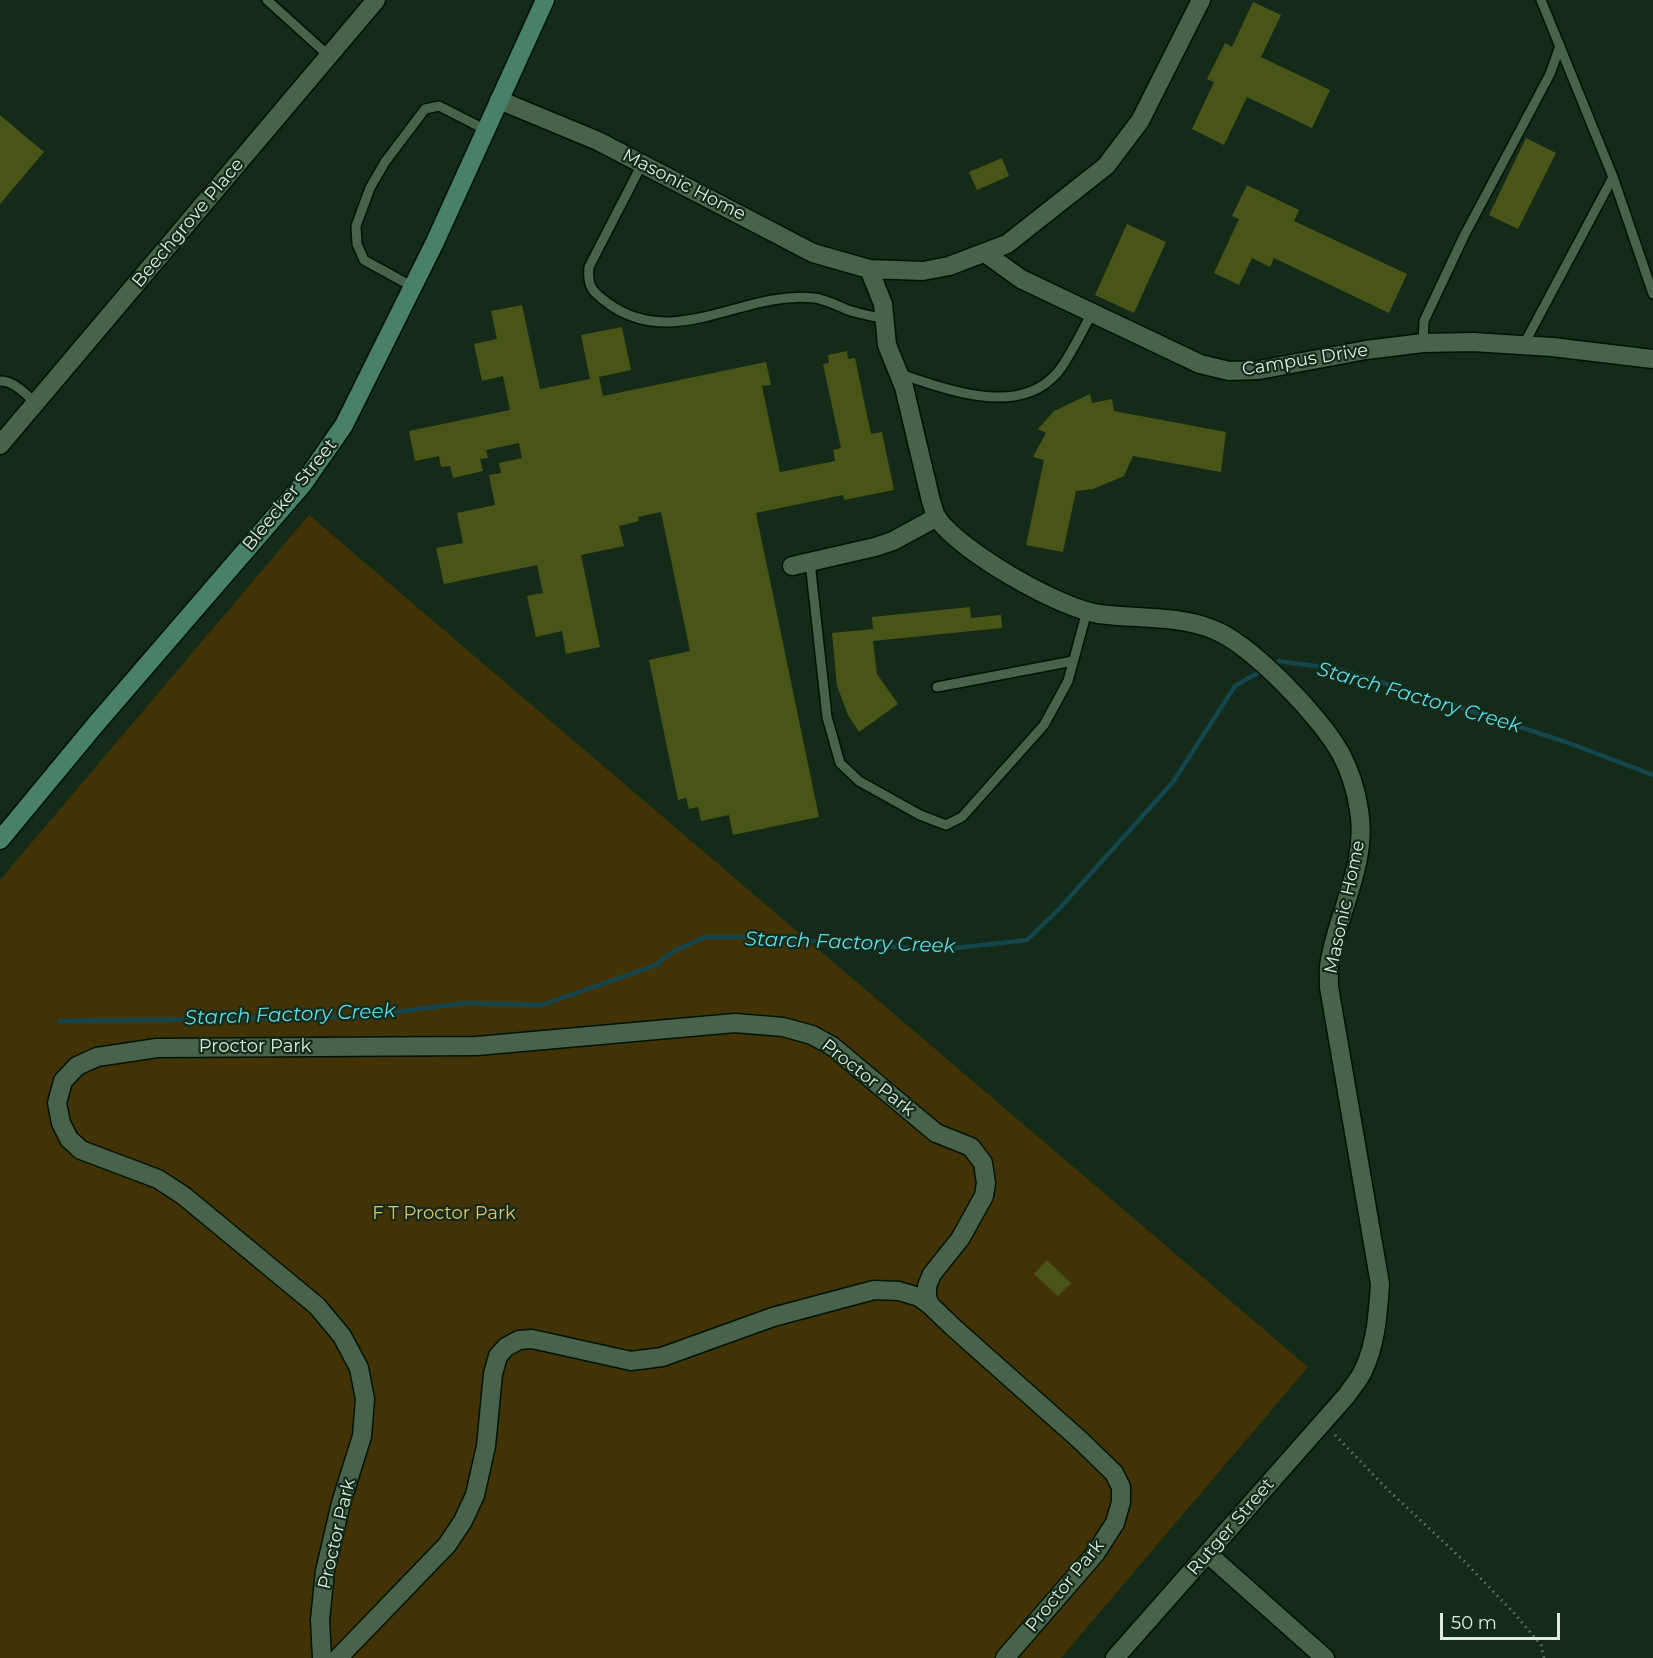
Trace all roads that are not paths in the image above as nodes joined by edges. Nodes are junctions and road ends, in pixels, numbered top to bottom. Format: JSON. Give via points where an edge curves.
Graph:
{"nodes":[{"id":1,"x":267,"y":0,"type":"edge"},
{"id":2,"x":376,"y":0,"type":"edge"},
{"id":3,"x":545,"y":0,"type":"edge"},
{"id":4,"x":1200,"y":0,"type":"edge"},
{"id":5,"x":1541,"y":0,"type":"edge"},
{"id":6,"x":1560,"y":45,"type":"junction"},
{"id":7,"x":328,"y":57,"type":"junction"},
{"id":8,"x":499,"y":100,"type":"junction"},
{"id":9,"x":486,"y":130,"type":"junction"},
{"id":10,"x":642,"y":164,"type":"junction"},
{"id":11,"x":1613,"y":177,"type":"junction"},
{"id":12,"x":985,"y":253,"type":"junction"},
{"id":13,"x":869,"y":269,"type":"junction"},
{"id":14,"x":413,"y":287,"type":"junction"},
{"id":15,"x":1653,"y":294,"type":"edge"},
{"id":16,"x":1092,"y":313,"type":"junction"},
{"id":17,"x":884,"y":319,"type":"junction"},
{"id":18,"x":1423,"y":343,"type":"junction"},
{"id":19,"x":1523,"y":346,"type":"junction"},
{"id":20,"x":1653,"y":359,"type":"edge"},
{"id":21,"x":898,"y":373,"type":"junction"},
{"id":22,"x":0,"y":381,"type":"edge"},
{"id":23,"x":36,"y":403,"type":"junction"},
{"id":24,"x":0,"y":445,"type":"edge"},
{"id":25,"x":937,"y":517,"type":"junction"},
{"id":26,"x":801,"y":564,"type":"joint"},
{"id":27,"x":1087,"y":611,"type":"junction"},
{"id":28,"x":1073,"y":661,"type":"junction"},
{"id":29,"x":937,"y":687,"type":"dead end"},
{"id":30,"x":0,"y":840,"type":"edge"},
{"id":31,"x":930,"y":1305,"type":"junction"},
{"id":32,"x":1347,"y":1395,"type":"joint"},
{"id":33,"x":1208,"y":1554,"type":"junction"},
{"id":34,"x":322,"y":1658,"type":"edge"},
{"id":35,"x":338,"y":1658,"type":"edge"},
{"id":36,"x":1005,"y":1658,"type":"edge"},
{"id":37,"x":1115,"y":1658,"type":"edge"},
{"id":38,"x":1325,"y":1658,"type":"edge"}],
"edges":[{"from":1,"to":7,"type":"lane"},
{"from":2,"to":7,"type":"street","name":"Beechgrove Place"},
{"from":3,"to":8,"type":"street","name":"Bleecker Street"},
{"from":4,"to":12,"type":"street","name":"Masonic Home","via":[[1140,121],[1106,166],[1007,244]]},
{"from":5,"to":6,"type":"lane"},
{"from":6,"to":11,"type":"lane"},
{"from":6,"to":18,"type":"lane","via":[[1550,74],[1424,321]]},
{"from":7,"to":23,"type":"street","name":"Beechgrove Place"},
{"from":8,"to":9,"type":"street","name":"Bleecker Street"},
{"from":8,"to":10,"type":"street","name":"Masonic Home","via":[[598,141]]},
{"from":9,"to":14,"type":"street","name":"Bleecker Street"},
{"from":9,"to":14,"type":"lane","via":[[439,106],[425,109],[370,188],[356,226],[357,244],[364,260]]},
{"from":10,"to":13,"type":"street","name":"Masonic Home","via":[[813,253]]},
{"from":10,"to":17,"type":"lane","via":[[589,267],[588,280],[594,293],[623,314],[650,322],[680,322],[779,299],[815,298]]},
{"from":11,"to":15,"type":"lane"},
{"from":11,"to":19,"type":"lane"},
{"from":12,"to":13,"type":"street","name":"Masonic Home","via":[[923,271]]},
{"from":12,"to":16,"type":"street","name":"Campus Drive","via":[[1021,279]]},
{"from":13,"to":17,"type":"street","name":"Masonic Home","via":[[883,304]]},
{"from":14,"to":30,"type":"street","name":"Bleecker Street","via":[[345,425],[303,484]]},
{"from":16,"to":18,"type":"street","name":"Campus Drive","via":[[1200,364],[1229,372]]},
{"from":16,"to":21,"type":"lane","via":[[1058,373],[1038,389],[993,398]]},
{"from":17,"to":21,"type":"street","name":"Masonic Home","via":[[886,345]]},
{"from":18,"to":19,"type":"street","name":"Campus Drive"},
{"from":19,"to":20,"type":"street","name":"Campus Drive"},
{"from":21,"to":25,"type":"street","name":"Masonic Home"},
{"from":22,"to":23,"type":"lane","via":[[8,381]]},
{"from":23,"to":24,"type":"street","name":"Beechgrove Place"},
{"from":25,"to":26,"type":"street","via":[[893,541]]},
{"from":25,"to":27,"type":"street","name":"Masonic Home","via":[[958,539],[1010,576]]},
{"from":26,"to":28,"type":"lane","via":[[827,717],[840,763],[859,781],[946,825],[962,817],[1044,725],[1068,681]]},
{"from":27,"to":28,"type":"lane"},
{"from":27,"to":32,"type":"street","name":"Masonic Home","via":[[1187,622],[1212,628],[1233,639],[1306,708],[1340,753],[1355,786],[1360,837],[1355,877],[1337,927],[1329,962],[1329,987],[1380,1284],[1369,1358]]},
{"from":28,"to":29,"type":"lane"},
{"from":31,"to":34,"type":"street","name":"Proctor Park","via":[[927,1286],[932,1274],[960,1239],[984,1196],[984,1162],[970,1146],[936,1133],[832,1046],[802,1032],[735,1023],[477,1046],[157,1048],[97,1057],[77,1066],[63,1081],[57,1103],[69,1139],[81,1150],[158,1179],[184,1196],[317,1305],[342,1336],[359,1368],[365,1399],[362,1436],[341,1503],[326,1571],[320,1620]]},
{"from":31,"to":35,"type":"street","name":"Proctor Park","via":[[899,1291],[874,1290],[773,1317],[662,1357],[631,1361],[532,1339],[506,1347],[498,1356],[493,1374],[486,1446],[475,1495],[463,1521],[447,1545]]},
{"from":31,"to":36,"type":"street","name":"Proctor Park","via":[[1080,1440],[1114,1473],[1121,1487],[1115,1523],[1095,1554]]},
{"from":32,"to":33,"type":"street","name":"Rutger Street"},
{"from":33,"to":37,"type":"street","name":"Rutger Street"},
{"from":33,"to":38,"type":"street"}]}
